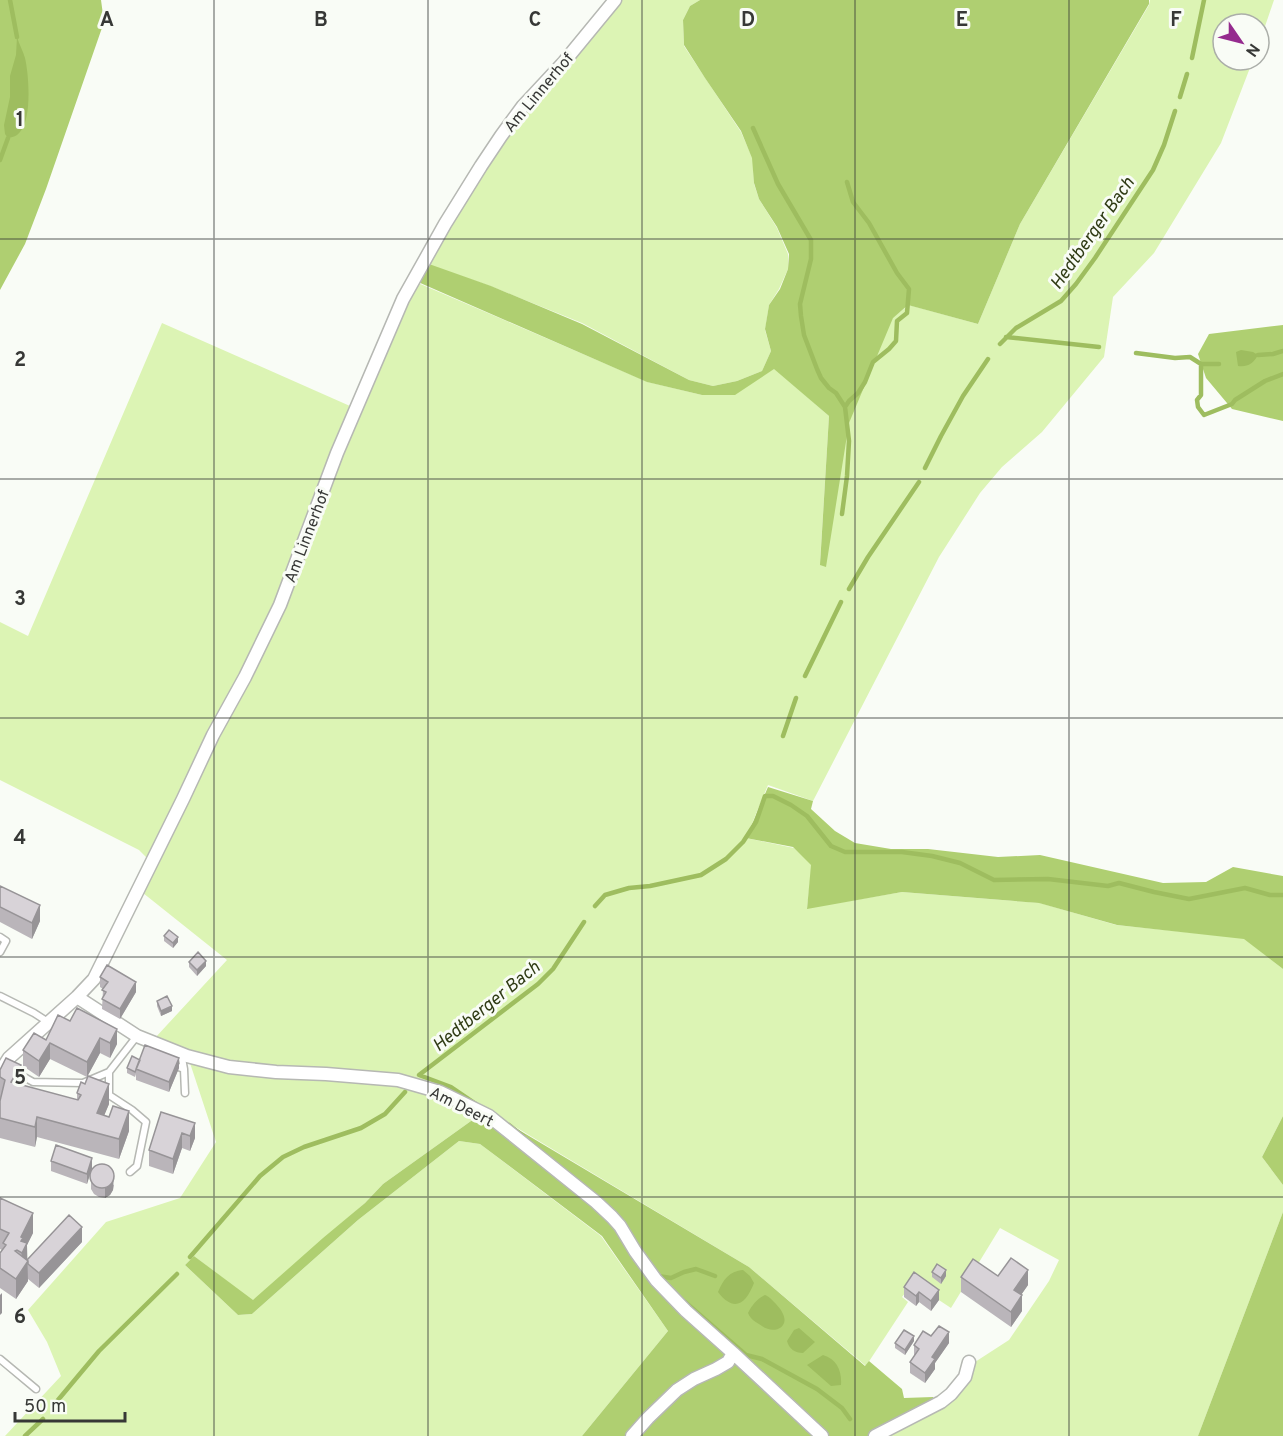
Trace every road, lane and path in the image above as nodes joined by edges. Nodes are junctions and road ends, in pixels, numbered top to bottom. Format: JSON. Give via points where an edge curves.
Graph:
{"nodes":[{"id":1,"x":615,"y":0,"type":"edge"},
{"id":2,"x":0,"y":937,"type":"edge"},
{"id":3,"x":0,"y":952,"type":"edge"},
{"id":4,"x":0,"y":996,"type":"edge"},
{"id":5,"x":77,"y":997,"type":"junction"},
{"id":6,"x":48,"y":1023,"type":"junction"},
{"id":7,"x":137,"y":1035,"type":"junction"},
{"id":8,"x":182,"y":1053,"type":"junction"},
{"id":9,"x":170,"y":1063,"type":"edge"},
{"id":10,"x":2,"y":1069,"type":"edge"},
{"id":11,"x":184,"y":1069,"type":"junction"},
{"id":12,"x":109,"y":1072,"type":"junction"},
{"id":13,"x":185,"y":1094,"type":"dead end"},
{"id":14,"x":130,"y":1172,"type":"dead end"},
{"id":15,"x":733,"y":1353,"type":"junction"},
{"id":16,"x":0,"y":1359,"type":"edge"},
{"id":17,"x":969,"y":1362,"type":"dead end"},
{"id":18,"x":36,"y":1389,"type":"dead end"},
{"id":19,"x":632,"y":1436,"type":"edge"},
{"id":20,"x":822,"y":1436,"type":"edge"},
{"id":21,"x":875,"y":1436,"type":"edge"}],
"edges":[{"from":1,"to":5,"type":"street","name":"Am Linnerhof","via":[[501,136],[403,299],[337,453],[280,605],[94,979]]},
{"from":2,"to":3,"type":"lane","via":[[6,941]]},
{"from":4,"to":6,"type":"lane"},
{"from":5,"to":6,"type":"street","name":"Am Linnerhof"},
{"from":5,"to":7,"type":"street","name":"Am Deert"},
{"from":6,"to":10,"type":"street","name":"Am Linnerhof"},
{"from":7,"to":8,"type":"street","name":"Am Deert","via":[[149,1044]]},
{"from":7,"to":12,"type":"lane"},
{"from":8,"to":11,"type":"lane"},
{"from":8,"to":15,"type":"street","name":"Am Deert","via":[[229,1067],[398,1080],[440,1092],[489,1116],[612,1217],[656,1280]]},
{"from":9,"to":11,"type":"lane"},
{"from":10,"to":12,"type":"lane","via":[[33,1082],[83,1083]]},
{"from":11,"to":13,"type":"lane"},
{"from":12,"to":14,"type":"lane","via":[[109,1095],[146,1122],[137,1166]]},
{"from":15,"to":19,"type":"street","via":[[728,1362],[678,1390]]},
{"from":15,"to":20,"type":"street","name":"Am Deert"},
{"from":16,"to":18,"type":"lane"},
{"from":17,"to":21,"type":"street","via":[[965,1377],[946,1398]]}]}
